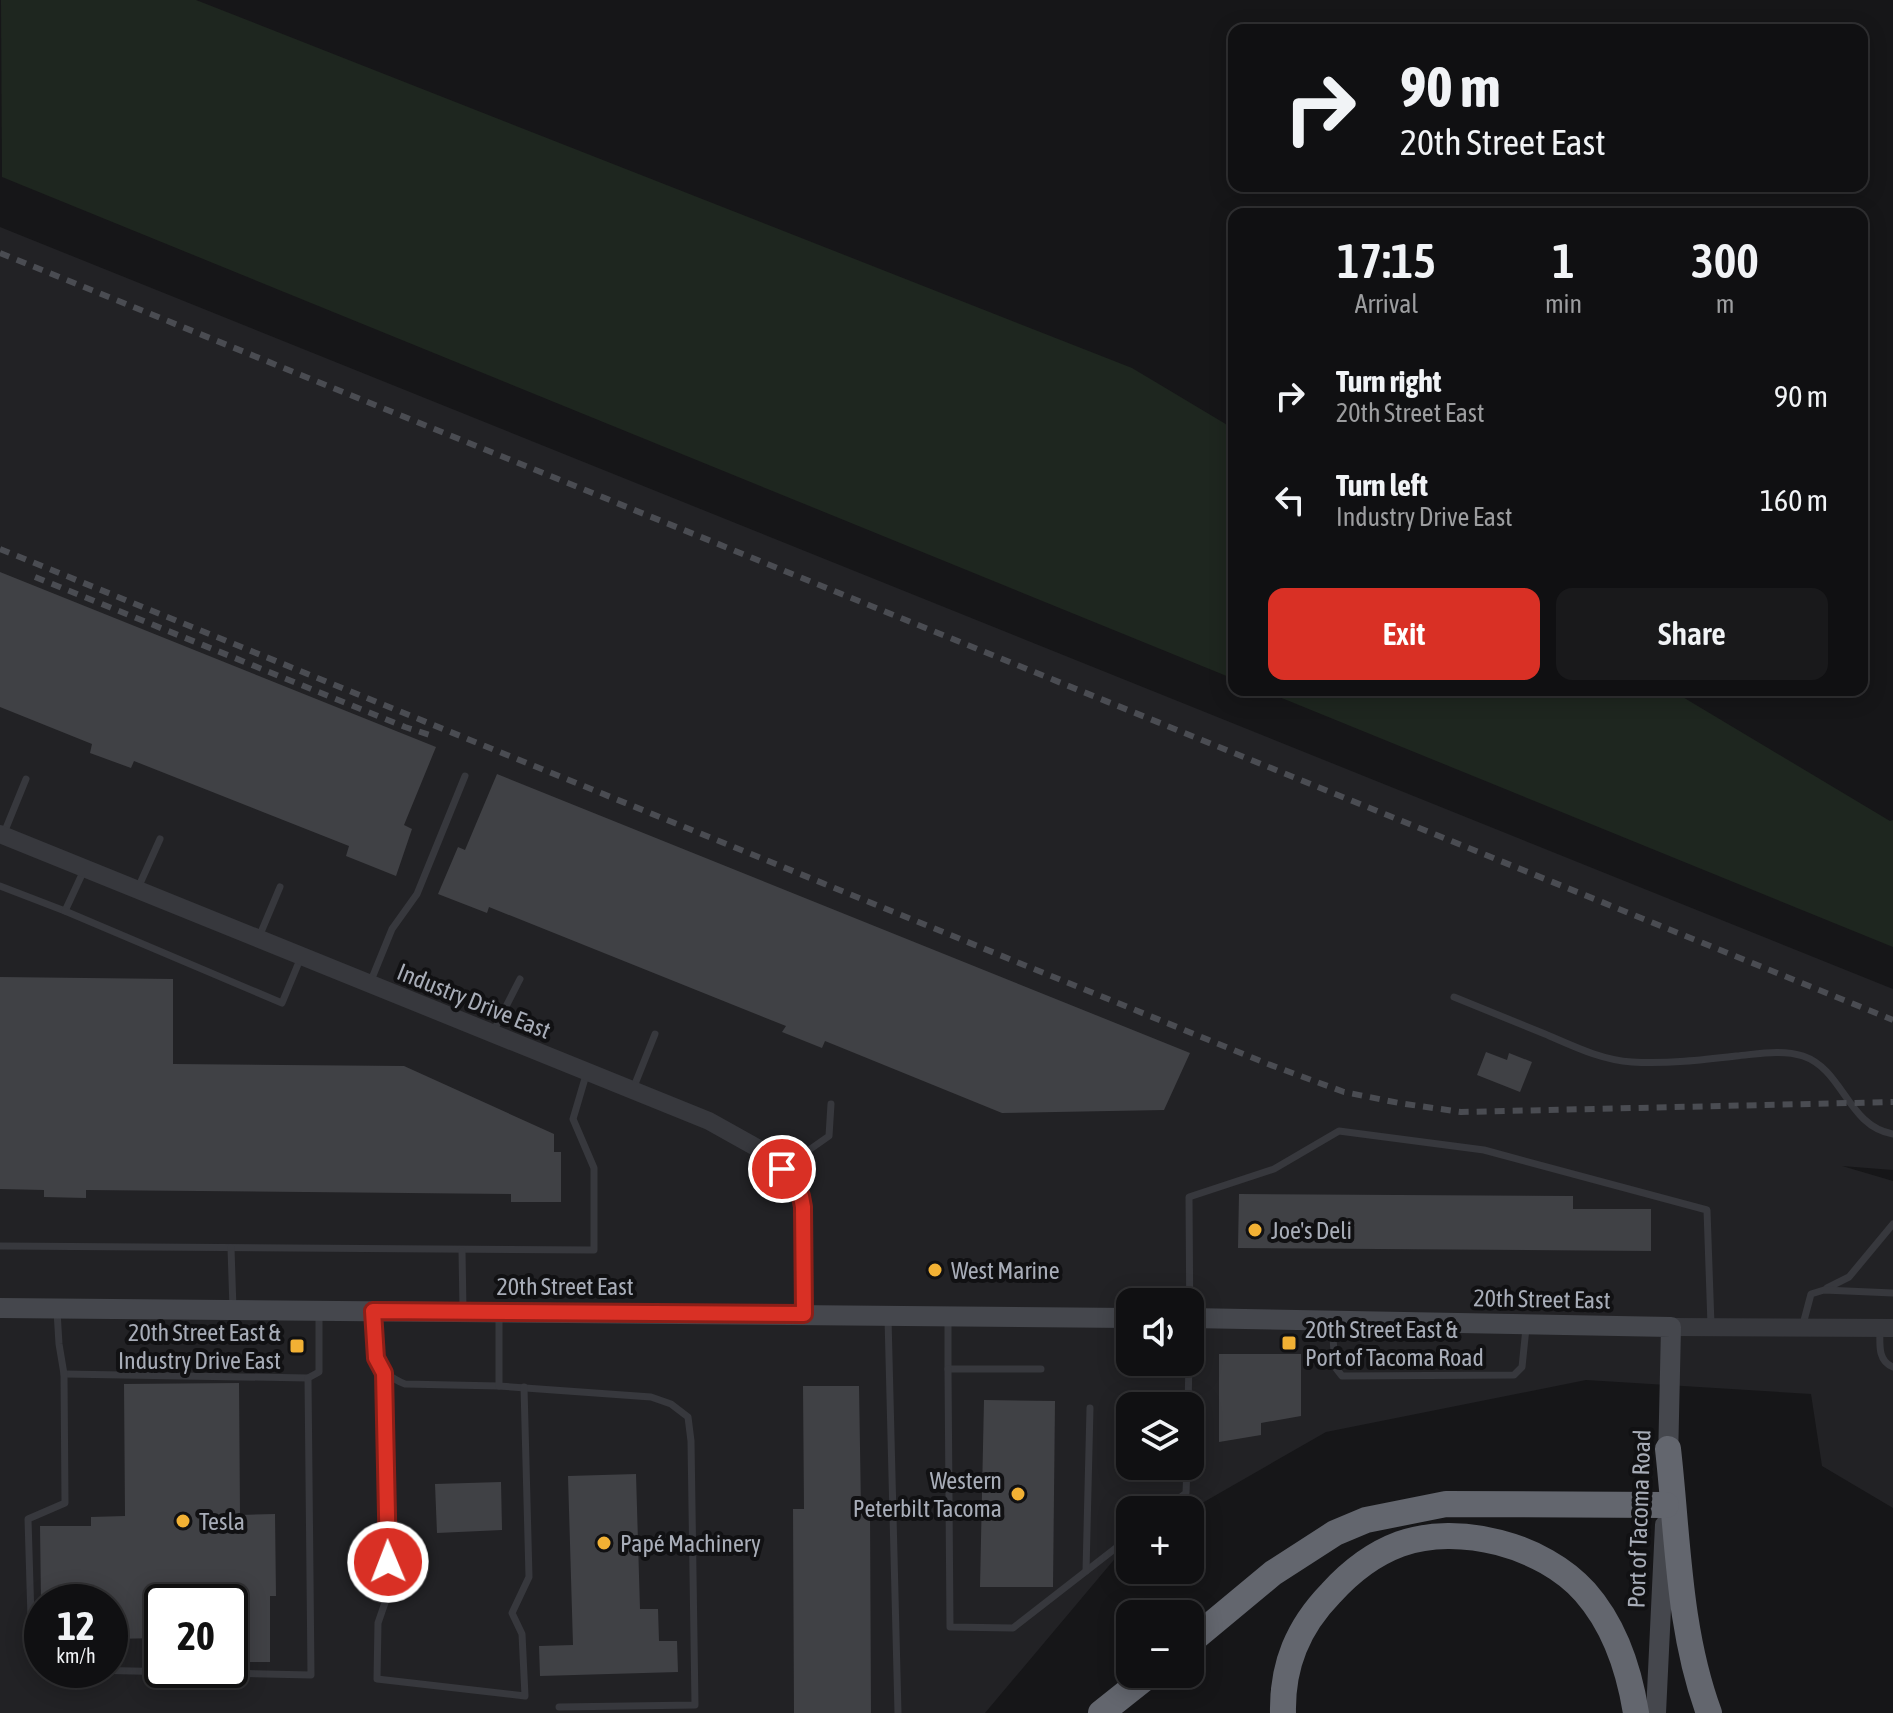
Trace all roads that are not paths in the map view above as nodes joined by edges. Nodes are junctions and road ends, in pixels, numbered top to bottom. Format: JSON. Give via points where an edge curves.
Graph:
{"nodes":[{"id":1,"x":465,"y":776,"type":"dead end"},
{"id":2,"x":26,"y":779,"type":"dead end"},
{"id":3,"x":1,"y":834,"type":"edge"},
{"id":4,"x":160,"y":839,"type":"dead end"},
{"id":5,"x":85,"y":868,"type":"junction"},
{"id":6,"x":0,"y":886,"type":"edge"},
{"id":7,"x":280,"y":887,"type":"dead end"},
{"id":8,"x":137,"y":890,"type":"junction"},
{"id":9,"x":65,"y":911,"type":"junction"},
{"id":10,"x":258,"y":939,"type":"junction"},
{"id":11,"x":301,"y":957,"type":"junction"},
{"id":12,"x":520,"y":979,"type":"dead end"},
{"id":13,"x":369,"y":985,"type":"junction"},
{"id":14,"x":1454,"y":997,"type":"dead end"},
{"id":15,"x":491,"y":1034,"type":"junction"},
{"id":16,"x":655,"y":1034,"type":"dead end"},
{"id":17,"x":587,"y":1072,"type":"junction"},
{"id":18,"x":632,"y":1091,"type":"junction"},
{"id":19,"x":831,"y":1104,"type":"dead end"},
{"id":20,"x":1893,"y":1134,"type":"edge"},
{"id":21,"x":782,"y":1169,"type":"junction"},
{"id":22,"x":1893,"y":1224,"type":"edge"},
{"id":23,"x":0,"y":1246,"type":"edge"},
{"id":24,"x":231,"y":1248,"type":"junction"},
{"id":25,"x":462,"y":1251,"type":"junction"},
{"id":26,"x":1190,"y":1288,"type":"edge"},
{"id":27,"x":1824,"y":1290,"type":"junction"},
{"id":28,"x":1893,"y":1293,"type":"edge"},
{"id":29,"x":0,"y":1308,"type":"edge"},
{"id":30,"x":57,"y":1309,"type":"junction"},
{"id":31,"x":233,"y":1310,"type":"junction"},
{"id":32,"x":319,"y":1310,"type":"junction"},
{"id":33,"x":373,"y":1311,"type":"junction"},
{"id":34,"x":463,"y":1312,"type":"junction"},
{"id":35,"x":499,"y":1312,"type":"junction"},
{"id":36,"x":804,"y":1314,"type":"junction"},
{"id":37,"x":888,"y":1315,"type":"junction"},
{"id":38,"x":948,"y":1316,"type":"junction"},
{"id":39,"x":1116,"y":1318,"type":"edge"},
{"id":40,"x":1204,"y":1318,"type":"edge"},
{"id":41,"x":1332,"y":1321,"type":"junction"},
{"id":42,"x":1527,"y":1324,"type":"junction"},
{"id":43,"x":1671,"y":1327,"type":"junction"},
{"id":44,"x":1711,"y":1327,"type":"junction"},
{"id":45,"x":1802,"y":1328,"type":"junction"},
{"id":46,"x":1886,"y":1328,"type":"edge"},
{"id":47,"x":1893,"y":1367,"type":"edge"},
{"id":48,"x":948,"y":1369,"type":"junction"},
{"id":49,"x":1041,"y":1369,"type":"dead end"},
{"id":50,"x":384,"y":1373,"type":"junction"},
{"id":51,"x":64,"y":1374,"type":"junction"},
{"id":52,"x":308,"y":1378,"type":"junction"},
{"id":53,"x":499,"y":1386,"type":"junction"},
{"id":54,"x":524,"y":1387,"type":"junction"},
{"id":55,"x":1090,"y":1408,"type":"dead end"},
{"id":56,"x":1668,"y":1449,"type":"junction"},
{"id":57,"x":1666,"y":1505,"type":"junction"},
{"id":58,"x":1116,"y":1548,"type":"edge"},
{"id":59,"x":1086,"y":1571,"type":"junction"},
{"id":60,"x":30,"y":1584,"type":"edge"},
{"id":61,"x":1204,"y":1630,"type":"edge"},
{"id":62,"x":128,"y":1671,"type":"edge"},
{"id":63,"x":1132,"y":1688,"type":"edge"},
{"id":64,"x":559,"y":1707,"type":"dead end"},
{"id":65,"x":898,"y":1713,"type":"edge"},
{"id":66,"x":1101,"y":1713,"type":"edge"},
{"id":67,"x":1283,"y":1713,"type":"edge"},
{"id":68,"x":1636,"y":1713,"type":"edge"},
{"id":69,"x":1656,"y":1713,"type":"edge"},
{"id":70,"x":1709,"y":1713,"type":"edge"}],
"edges":[{"from":1,"to":13,"type":"lane","via":[[417,894],[392,929]]},
{"from":2,"to":3,"type":"lane"},
{"from":3,"to":5,"type":"street","name":"Industry Drive East"},
{"from":4,"to":8,"type":"lane"},
{"from":5,"to":8,"type":"street","name":"Industry Drive East"},
{"from":5,"to":9,"type":"lane"},
{"from":6,"to":9,"type":"lane"},
{"from":7,"to":10,"type":"lane"},
{"from":8,"to":10,"type":"street","name":"Industry Drive East"},
{"from":9,"to":11,"type":"lane","via":[[282,1003]]},
{"from":10,"to":11,"type":"street","name":"Industry Drive East"},
{"from":11,"to":13,"type":"street","name":"Industry Drive East"},
{"from":12,"to":15,"type":"lane"},
{"from":13,"to":15,"type":"street","name":"Industry Drive East"},
{"from":14,"to":20,"type":"lane","via":[[1588,1052],[1627,1062],[1783,1052],[1807,1057],[1831,1076],[1867,1123]]},
{"from":15,"to":17,"type":"street","name":"Industry Drive East"},
{"from":16,"to":18,"type":"lane"},
{"from":17,"to":18,"type":"street","name":"Industry Drive East"},
{"from":17,"to":25,"type":"lane","via":[[573,1119],[594,1168],[594,1250]]},
{"from":18,"to":21,"type":"street","name":"Industry Drive East","via":[[754,1144]]},
{"from":19,"to":21,"type":"lane","via":[[829,1136]]},
{"from":21,"to":36,"type":"street","name":"Industry Drive East","via":[[803,1207]]},
{"from":22,"to":27,"type":"lane","via":[[1849,1277]]},
{"from":23,"to":24,"type":"lane"},
{"from":24,"to":25,"type":"lane"},
{"from":24,"to":31,"type":"lane"},
{"from":25,"to":34,"type":"lane"},
{"from":26,"to":44,"type":"lane","via":[[1189,1197],[1274,1169],[1339,1131],[1484,1150],[1707,1210]]},
{"from":27,"to":28,"type":"lane"},
{"from":27,"to":45,"type":"lane","via":[[1811,1294]]},
{"from":29,"to":30,"type":"main road","name":"20th Street East"},
{"from":30,"to":31,"type":"main road","name":"20th Street East"},
{"from":30,"to":51,"type":"lane"},
{"from":31,"to":32,"type":"main road","name":"20th Street East"},
{"from":32,"to":33,"type":"main road","name":"20th Street East"},
{"from":32,"to":52,"type":"lane","via":[[319,1372]]},
{"from":33,"to":34,"type":"main road","name":"20th Street East"},
{"from":33,"to":50,"type":"lane","via":[[376,1358]]},
{"from":34,"to":35,"type":"main road","name":"20th Street East"},
{"from":35,"to":36,"type":"main road","name":"20th Street East"},
{"from":35,"to":53,"type":"lane"},
{"from":36,"to":37,"type":"main road","name":"20th Street East"},
{"from":37,"to":38,"type":"main road","name":"20th Street East"},
{"from":37,"to":65,"type":"lane"},
{"from":38,"to":39,"type":"main road","name":"20th Street East"},
{"from":38,"to":48,"type":"lane"},
{"from":40,"to":41,"type":"main road","name":"20th Street East"},
{"from":41,"to":42,"type":"main road","name":"20th Street East"},
{"from":41,"to":42,"type":"lane","via":[[1335,1367],[1342,1376],[1514,1375],[1522,1367]]},
{"from":42,"to":43,"type":"main road","name":"20th Street East"},
{"from":43,"to":44,"type":"street","name":"20th Street East"},
{"from":43,"to":56,"type":"main road","name":"Port of Tacoma Road"},
{"from":44,"to":45,"type":"street","name":"20th Street East"},
{"from":45,"to":46,"type":"street","name":"20th Street East"},
{"from":46,"to":47,"type":"lane","via":[[1881,1356]]},
{"from":48,"to":49,"type":"lane"},
{"from":48,"to":59,"type":"lane","via":[[950,1627],[1013,1628]]},
{"from":50,"to":53,"type":"lane","via":[[405,1384]]},
{"from":50,"to":54,"type":"lane","via":[[388,1594],[378,1623],[377,1679],[525,1696],[522,1634],[512,1613],[529,1577]]},
{"from":51,"to":52,"type":"lane"},
{"from":51,"to":60,"type":"lane","via":[[65,1503],[28,1519]]},
{"from":52,"to":62,"type":"lane","via":[[311,1675]]},
{"from":53,"to":54,"type":"lane"},
{"from":54,"to":64,"type":"lane","via":[[651,1397],[688,1417],[691,1441],[695,1705]]},
{"from":55,"to":59,"type":"lane"},
{"from":56,"to":57,"type":"main road","name":"Port of Tacoma Road"},
{"from":56,"to":70,"type":"highway","via":[[1688,1643]]},
{"from":57,"to":61,"type":"highway","via":[[1446,1504],[1366,1520],[1335,1533],[1273,1573]]},
{"from":57,"to":69,"type":"main road","name":"Port of Tacoma Road"},
{"from":58,"to":59,"type":"lane"},
{"from":63,"to":66,"type":"highway"},
{"from":67,"to":68,"type":"highway","via":[[1282,1690],[1291,1655],[1314,1610],[1365,1562],[1396,1545],[1433,1537],[1502,1544],[1567,1575],[1598,1609],[1616,1640],[1631,1679]]}]}
